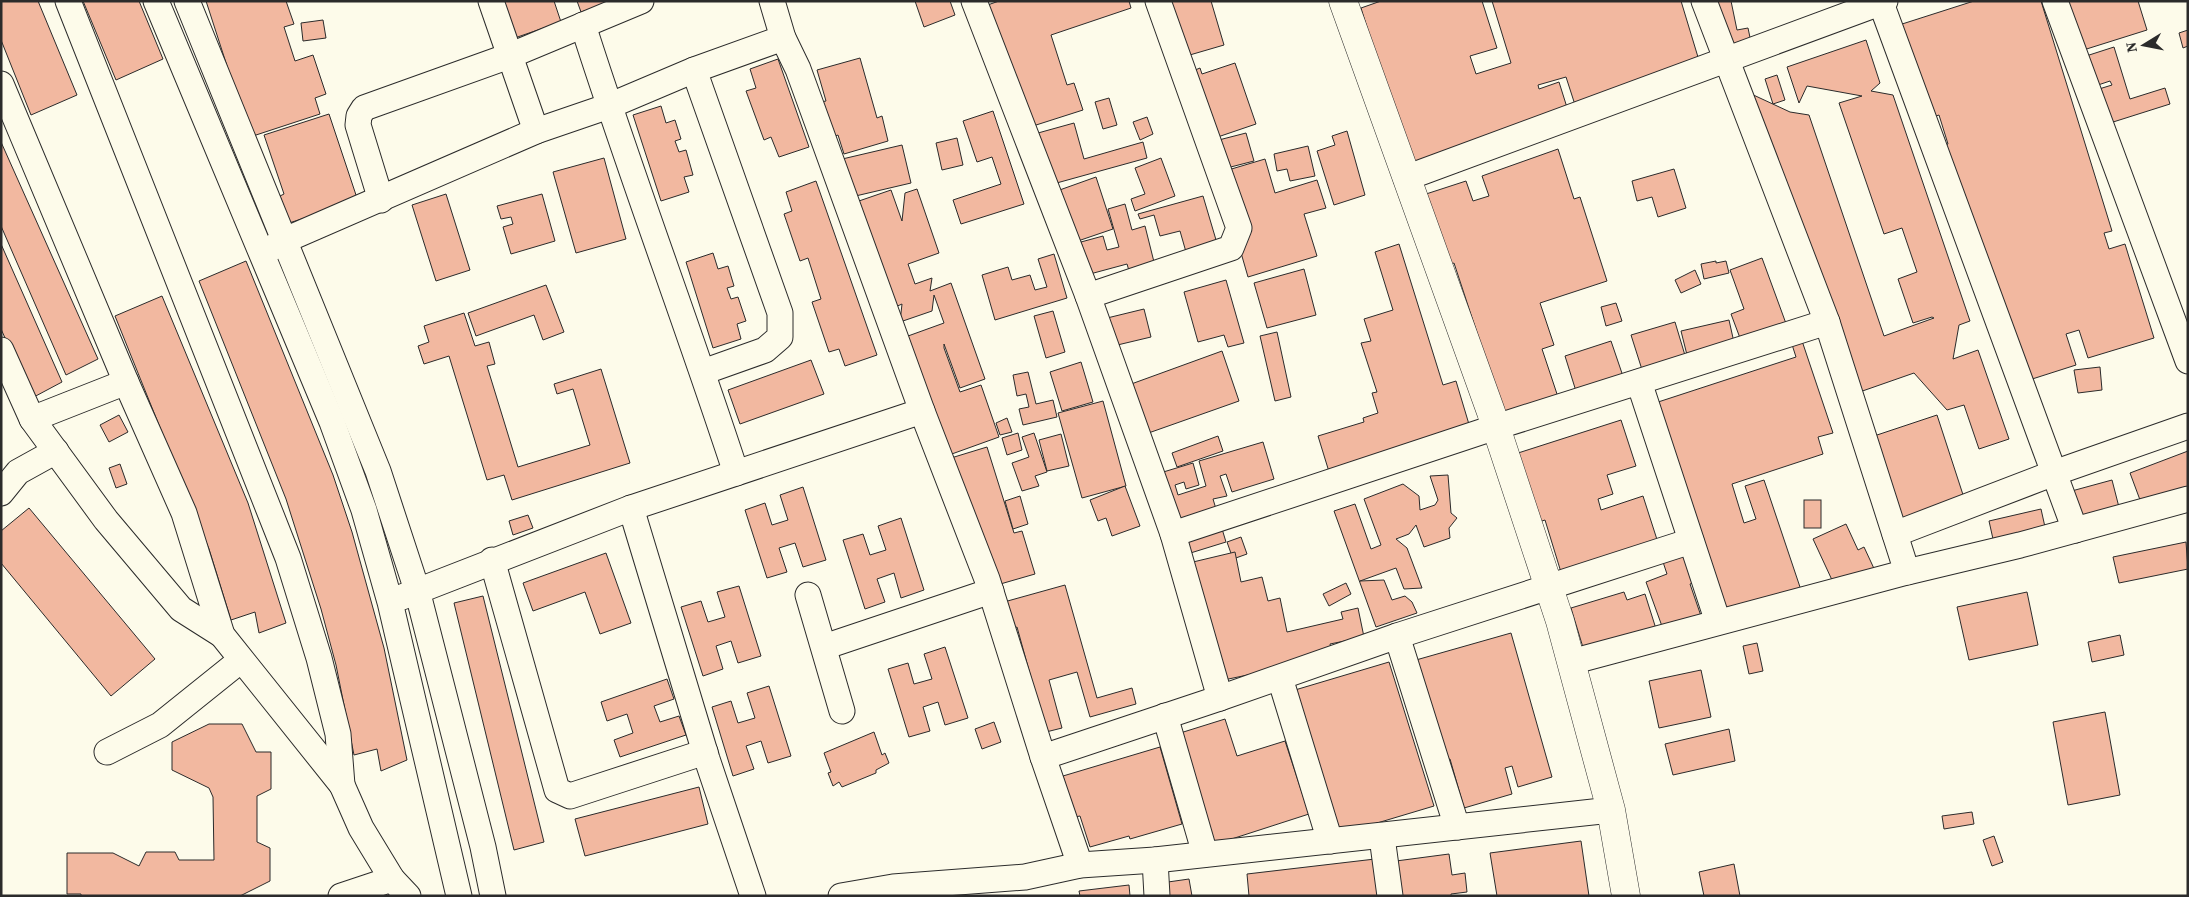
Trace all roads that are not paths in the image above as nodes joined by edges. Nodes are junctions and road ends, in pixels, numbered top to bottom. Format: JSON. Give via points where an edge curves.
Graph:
{"nodes":[{"id":1,"x":68,"y":1,"type":"edge"},
{"id":2,"x":156,"y":1,"type":"edge"},
{"id":3,"x":186,"y":1,"type":"edge"},
{"id":4,"x":491,"y":1,"type":"edge"},
{"id":5,"x":642,"y":1,"type":"edge"},
{"id":6,"x":772,"y":1,"type":"edge"},
{"id":7,"x":974,"y":1,"type":"edge"},
{"id":8,"x":1158,"y":1,"type":"edge"},
{"id":9,"x":1343,"y":1,"type":"edge"},
{"id":10,"x":1704,"y":1,"type":"edge"},
{"id":11,"x":2055,"y":1,"type":"edge"},
{"id":12,"x":1883,"y":2,"type":"edge"},
{"id":13,"x":583,"y":25,"type":"junction"},
{"id":14,"x":783,"y":38,"type":"junction"},
{"id":15,"x":509,"y":56,"type":"junction"},
{"id":16,"x":1727,"y":59,"type":"junction"},
{"id":17,"x":694,"y":70,"type":"junction"},
{"id":18,"x":1,"y":84,"type":"edge"},
{"id":19,"x":609,"y":106,"type":"junction"},
{"id":20,"x":536,"y":132,"type":"junction"},
{"id":21,"x":1406,"y":178,"type":"junction"},
{"id":22,"x":381,"y":200,"type":"junction"},
{"id":23,"x":283,"y":241,"type":"junction"},
{"id":24,"x":261,"y":254,"type":"junction"},
{"id":25,"x":1088,"y":296,"type":"junction"},
{"id":26,"x":1826,"y":322,"type":"junction"},
{"id":27,"x":1,"y":350,"type":"edge"},
{"id":28,"x":2188,"y":362,"type":"edge"},
{"id":29,"x":703,"y":372,"type":"junction"},
{"id":30,"x":126,"y":382,"type":"junction"},
{"id":31,"x":1639,"y":382,"type":"junction"},
{"id":32,"x":922,"y":411,"type":"junction"},
{"id":33,"x":32,"y":419,"type":"junction"},
{"id":34,"x":2188,"y":426,"type":"edge"},
{"id":35,"x":1496,"y":427,"type":"junction"},
{"id":36,"x":56,"y":451,"type":"junction"},
{"id":37,"x":736,"y":473,"type":"junction"},
{"id":38,"x":2054,"y":473,"type":"junction"},
{"id":39,"x":1,"y":493,"type":"edge"},
{"id":40,"x":2188,"y":499,"type":"edge"},
{"id":41,"x":631,"y":508,"type":"junction"},
{"id":42,"x":2075,"y":530,"type":"junction"},
{"id":43,"x":1173,"y":534,"type":"junction"},
{"id":44,"x":1895,"y":534,"type":"junction"},
{"id":45,"x":1691,"y":541,"type":"junction"},
{"id":46,"x":492,"y":560,"type":"junction"},
{"id":47,"x":1906,"y":572,"type":"junction"},
{"id":48,"x":1549,"y":587,"type":"junction"},
{"id":49,"x":417,"y":590,"type":"junction"},
{"id":50,"x":991,"y":591,"type":"junction"},
{"id":51,"x":808,"y":596,"type":"dead end"},
{"id":52,"x":390,"y":602,"type":"junction"},
{"id":53,"x":1718,"y":622,"type":"junction"},
{"id":54,"x":222,"y":636,"type":"junction"},
{"id":55,"x":1397,"y":636,"type":"junction"},
{"id":56,"x":824,"y":648,"type":"junction"},
{"id":57,"x":241,"y":660,"type":"junction"},
{"id":58,"x":1571,"y":662,"type":"junction"},
{"id":59,"x":1280,"y":678,"type":"junction"},
{"id":60,"x":1220,"y":698,"type":"junction"},
{"id":61,"x":842,"y":711,"type":"dead end"},
{"id":62,"x":1165,"y":716,"type":"junction"},
{"id":63,"x":108,"y":752,"type":"dead end"},
{"id":64,"x":705,"y":752,"type":"junction"},
{"id":65,"x":1043,"y":757,"type":"junction"},
{"id":66,"x":342,"y":785,"type":"junction"},
{"id":67,"x":1611,"y":810,"type":"junction"},
{"id":68,"x":1458,"y":827,"type":"junction"},
{"id":69,"x":1382,"y":837,"type":"junction"},
{"id":70,"x":1330,"y":841,"type":"junction"},
{"id":71,"x":1206,"y":854,"type":"junction"},
{"id":72,"x":1155,"y":860,"type":"junction"},
{"id":73,"x":1080,"y":865,"type":"junction"},
{"id":74,"x":400,"y":887,"type":"edge"},
{"id":75,"x":1026,"y":887,"type":"edge"},
{"id":76,"x":893,"y":892,"type":"edge"},
{"id":77,"x":341,"y":896,"type":"edge"},
{"id":78,"x":459,"y":896,"type":"edge"},
{"id":79,"x":493,"y":896,"type":"edge"},
{"id":80,"x":753,"y":896,"type":"edge"},
{"id":81,"x":841,"y":896,"type":"edge"},
{"id":82,"x":1156,"y":896,"type":"edge"},
{"id":83,"x":1390,"y":896,"type":"edge"},
{"id":84,"x":1626,"y":896,"type":"edge"}],
"edges":[{"from":1,"to":66,"type":"street","via":[[288,558],[338,734]]},
{"from":2,"to":24,"type":"street"},
{"from":3,"to":23,"type":"street"},
{"from":4,"to":15,"type":"street"},
{"from":5,"to":13,"type":"street"},
{"from":6,"to":14,"type":"street"},
{"from":7,"to":25,"type":"street"},
{"from":8,"to":25,"type":"street","via":[[1238,228],[1231,248]]},
{"from":9,"to":21,"type":"main road"},
{"from":10,"to":16,"type":"street"},
{"from":11,"to":28,"type":"street"},
{"from":12,"to":16,"type":"street"},
{"from":12,"to":38,"type":"street"},
{"from":13,"to":15,"type":"street"},
{"from":13,"to":19,"type":"street"},
{"from":14,"to":17,"type":"street"},
{"from":14,"to":32,"type":"street","via":[[798,69]]},
{"from":15,"to":20,"type":"street"},
{"from":15,"to":22,"type":"street","via":[[364,108],[358,125]]},
{"from":16,"to":21,"type":"street"},
{"from":16,"to":26,"type":"street"},
{"from":17,"to":19,"type":"street"},
{"from":17,"to":29,"type":"street","via":[[780,313],[780,337],[765,350]]},
{"from":18,"to":30,"type":"street"},
{"from":19,"to":20,"type":"street"},
{"from":19,"to":29,"type":"street"},
{"from":20,"to":22,"type":"street"},
{"from":21,"to":35,"type":"main road"},
{"from":22,"to":23,"type":"street"},
{"from":23,"to":24,"type":"street"},
{"from":23,"to":49,"type":"street","via":[[378,471]]},
{"from":24,"to":52,"type":"street","via":[[332,422],[364,510]]},
{"from":25,"to":43,"type":"street"},
{"from":26,"to":31,"type":"street"},
{"from":26,"to":44,"type":"street"},
{"from":27,"to":33,"type":"street"},
{"from":29,"to":37,"type":"street"},
{"from":30,"to":33,"type":"street"},
{"from":30,"to":54,"type":"street","via":[[184,513]]},
{"from":31,"to":35,"type":"street"},
{"from":31,"to":45,"type":"street"},
{"from":32,"to":37,"type":"street"},
{"from":32,"to":50,"type":"street"},
{"from":33,"to":36,"type":"street"},
{"from":34,"to":38,"type":"street"},
{"from":35,"to":43,"type":"street"},
{"from":35,"to":48,"type":"main road"},
{"from":36,"to":39,"type":"street","via":[[18,472]]},
{"from":36,"to":54,"type":"street","via":[[106,520],[181,609]]},
{"from":37,"to":41,"type":"street"},
{"from":38,"to":42,"type":"street"},
{"from":38,"to":44,"type":"street"},
{"from":40,"to":42,"type":"street"},
{"from":41,"to":46,"type":"street"},
{"from":41,"to":64,"type":"street"},
{"from":42,"to":47,"type":"street"},
{"from":43,"to":60,"type":"street"},
{"from":44,"to":47,"type":"street"},
{"from":45,"to":48,"type":"street"},
{"from":45,"to":53,"type":"street"},
{"from":46,"to":49,"type":"street"},
{"from":46,"to":64,"type":"street","via":[[557,790],[570,796]]},
{"from":47,"to":53,"type":"street"},
{"from":48,"to":55,"type":"street"},
{"from":48,"to":58,"type":"main road"},
{"from":49,"to":52,"type":"street"},
{"from":49,"to":79,"type":"street"},
{"from":50,"to":56,"type":"street"},
{"from":50,"to":65,"type":"street"},
{"from":51,"to":56,"type":"street"},
{"from":52,"to":78,"type":"street"},
{"from":53,"to":58,"type":"street"},
{"from":54,"to":57,"type":"street"},
{"from":55,"to":59,"type":"street"},
{"from":55,"to":68,"type":"street"},
{"from":56,"to":61,"type":"street"},
{"from":57,"to":63,"type":"street","via":[[160,725]]},
{"from":57,"to":66,"type":"street"},
{"from":58,"to":67,"type":"main road"},
{"from":59,"to":60,"type":"street"},
{"from":59,"to":70,"type":"street"},
{"from":60,"to":62,"type":"street"},
{"from":62,"to":65,"type":"street"},
{"from":62,"to":71,"type":"street"},
{"from":64,"to":80,"type":"street"},
{"from":65,"to":73,"type":"street"},
{"from":66,"to":74,"type":"street","via":[[360,828]]},
{"from":67,"to":68,"type":"street"},
{"from":67,"to":84,"type":"main road"},
{"from":68,"to":69,"type":"street"},
{"from":69,"to":70,"type":"street"},
{"from":69,"to":83,"type":"street"},
{"from":70,"to":71,"type":"street"},
{"from":71,"to":72,"type":"street"},
{"from":72,"to":73,"type":"street"},
{"from":72,"to":82,"type":"street"},
{"from":73,"to":75,"type":"street"},
{"from":74,"to":77,"type":"street"},
{"from":75,"to":76,"type":"street"},
{"from":76,"to":81,"type":"street"}]}
